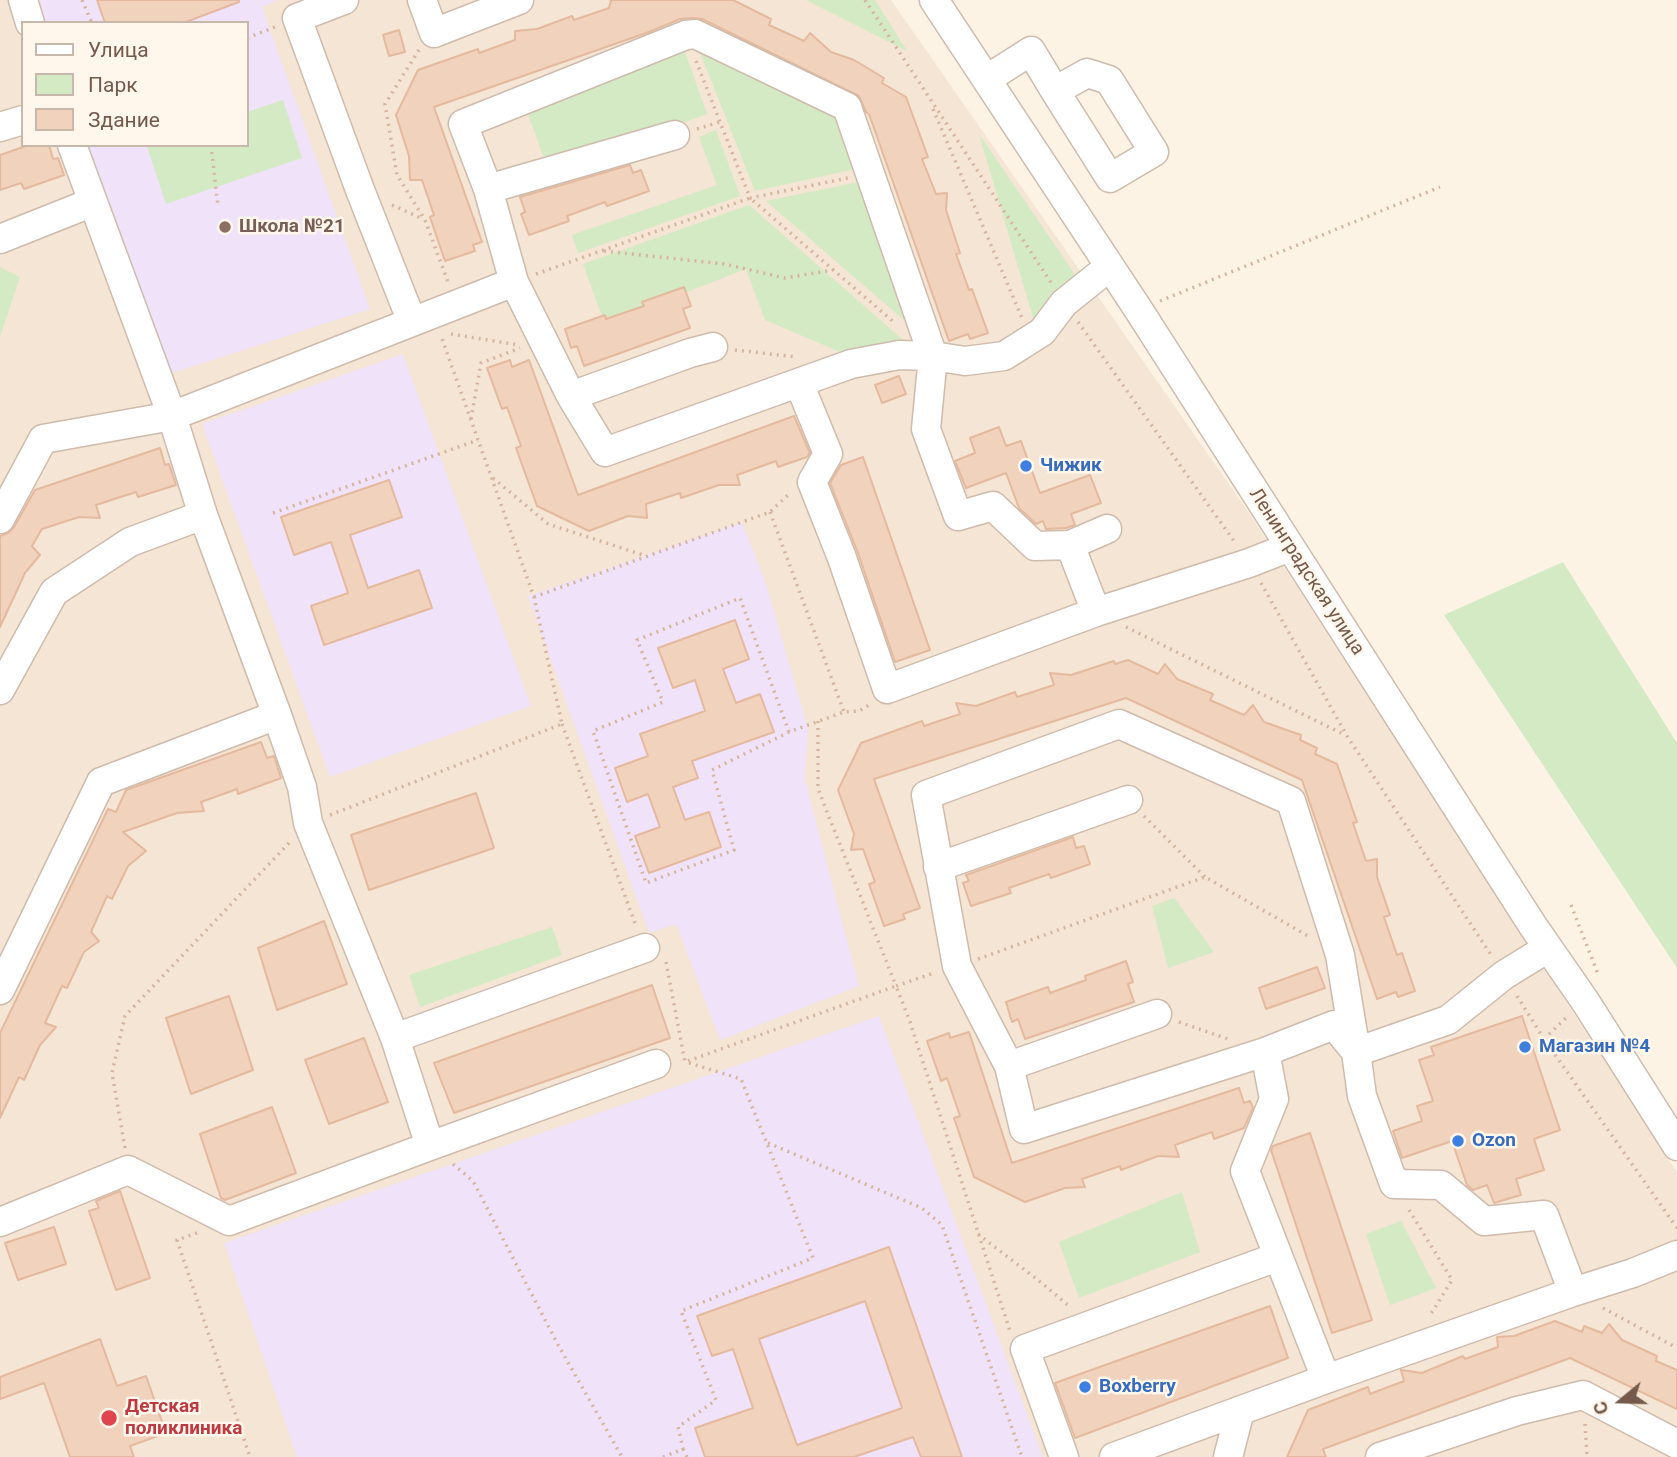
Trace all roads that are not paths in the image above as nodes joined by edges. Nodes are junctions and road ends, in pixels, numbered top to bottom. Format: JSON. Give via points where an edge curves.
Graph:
{"nodes":[{"id":1,"x":23,"y":0,"type":"edge"},
{"id":2,"x":344,"y":0,"type":"edge"},
{"id":3,"x":422,"y":0,"type":"edge"},
{"id":4,"x":519,"y":0,"type":"edge"},
{"id":5,"x":934,"y":0,"type":"edge"},
{"id":6,"x":29,"y":21,"type":"edge"},
{"id":7,"x":987,"y":79,"type":"junction"},
{"id":8,"x":1055,"y":92,"type":"dead end"},
{"id":9,"x":21,"y":121,"type":"edge"},
{"id":10,"x":0,"y":127,"type":"edge"},
{"id":11,"x":675,"y":135,"type":"dead end"},
{"id":12,"x":73,"y":147,"type":"edge"},
{"id":13,"x":488,"y":189,"type":"junction"},
{"id":14,"x":93,"y":202,"type":"junction"},
{"id":15,"x":0,"y":239,"type":"edge"},
{"id":16,"x":1109,"y":267,"type":"junction"},
{"id":17,"x":514,"y":282,"type":"junction"},
{"id":18,"x":412,"y":322,"type":"junction"},
{"id":19,"x":713,"y":347,"type":"road end"},
{"id":20,"x":933,"y":356,"type":"junction"},
{"id":21,"x":804,"y":371,"type":"junction"},
{"id":22,"x":571,"y":396,"type":"junction"},
{"id":23,"x":172,"y":416,"type":"junction"},
{"id":24,"x":203,"y":514,"type":"junction"},
{"id":25,"x":0,"y":519,"type":"edge"},
{"id":26,"x":1107,"y":529,"type":"dead end"},
{"id":27,"x":1070,"y":545,"type":"junction"},
{"id":28,"x":1290,"y":547,"type":"junction"},
{"id":29,"x":1096,"y":612,"type":"junction"},
{"id":30,"x":0,"y":690,"type":"edge"},
{"id":31,"x":277,"y":715,"type":"junction"},
{"id":32,"x":1128,"y":800,"type":"road end"},
{"id":33,"x":938,"y":867,"type":"junction"},
{"id":34,"x":645,"y":948,"type":"road end"},
{"id":35,"x":1548,"y":948,"type":"junction"},
{"id":36,"x":4,"y":972,"type":"edge"},
{"id":37,"x":1157,"y":1014,"type":"road end"},
{"id":38,"x":395,"y":1038,"type":"junction"},
{"id":39,"x":1265,"y":1052,"type":"junction"},
{"id":40,"x":1356,"y":1052,"type":"junction"},
{"id":41,"x":656,"y":1064,"type":"dead end"},
{"id":42,"x":1009,"y":1066,"type":"junction"},
{"id":43,"x":430,"y":1146,"type":"junction"},
{"id":44,"x":1677,"y":1146,"type":"edge"},
{"id":45,"x":0,"y":1222,"type":"edge"},
{"id":46,"x":1677,"y":1255,"type":"edge"},
{"id":47,"x":1277,"y":1257,"type":"junction"},
{"id":48,"x":1573,"y":1292,"type":"junction"},
{"id":49,"x":1326,"y":1379,"type":"junction"},
{"id":50,"x":1240,"y":1411,"type":"junction"},
{"id":51,"x":1677,"y":1444,"type":"edge"},
{"id":52,"x":1064,"y":1457,"type":"edge"},
{"id":53,"x":1114,"y":1457,"type":"edge"},
{"id":54,"x":1228,"y":1457,"type":"edge"},
{"id":55,"x":1380,"y":1457,"type":"edge"}],
"edges":[{"from":1,"to":6,"type":"street"},
{"from":2,"to":18,"type":"street","via":[[297,18]]},
{"from":3,"to":4,"type":"street","via":[[434,33]]},
{"from":5,"to":7,"type":"street","name":"Ленинградская улица"},
{"from":7,"to":8,"type":"street","via":[[1031,51]]},
{"from":7,"to":16,"type":"street","name":"Ленинградская улица"},
{"from":9,"to":10,"type":"street"},
{"from":11,"to":13,"type":"street"},
{"from":12,"to":14,"type":"street"},
{"from":13,"to":17,"type":"street"},
{"from":13,"to":20,"type":"street","via":[[463,124],[695,34],[847,107]]},
{"from":14,"to":15,"type":"street"},
{"from":14,"to":23,"type":"street"},
{"from":16,"to":20,"type":"street","via":[[1064,303],[1042,332],[1003,356],[965,361]]},
{"from":16,"to":28,"type":"street","name":"Ленинградская улица"},
{"from":17,"to":18,"type":"street"},
{"from":17,"to":22,"type":"street"},
{"from":18,"to":23,"type":"street"},
{"from":19,"to":22,"type":"street"},
{"from":20,"to":21,"type":"street","via":[[899,355]]},
{"from":20,"to":27,"type":"street","via":[[926,429],[958,516],[993,506],[1035,546]]},
{"from":21,"to":22,"type":"street","via":[[606,452]]},
{"from":21,"to":29,"type":"street","via":[[828,453],[812,482],[887,689]]},
{"from":23,"to":24,"type":"street"},
{"from":23,"to":25,"type":"street","via":[[43,439]]},
{"from":24,"to":30,"type":"street","via":[[130,542],[54,592]]},
{"from":24,"to":31,"type":"street"},
{"from":26,"to":27,"type":"street"},
{"from":27,"to":29,"type":"street"},
{"from":28,"to":29,"type":"street"},
{"from":28,"to":35,"type":"street","name":"Ленинградская улица"},
{"from":31,"to":36,"type":"street","via":[[101,782]]},
{"from":31,"to":38,"type":"street","via":[[302,787],[308,823]]},
{"from":32,"to":33,"type":"street"},
{"from":33,"to":40,"type":"street","via":[[926,795],[1119,724],[1291,801],[1340,955]]},
{"from":33,"to":42,"type":"street","via":[[957,966]]},
{"from":34,"to":38,"type":"street"},
{"from":35,"to":40,"type":"street","via":[[1504,975],[1448,1020]]},
{"from":35,"to":44,"type":"street","name":"Ленинградская улица"},
{"from":37,"to":42,"type":"street"},
{"from":38,"to":43,"type":"street"},
{"from":39,"to":40,"type":"street","via":[[1334,1025]]},
{"from":39,"to":42,"type":"street","via":[[1024,1129]]},
{"from":39,"to":47,"type":"street","via":[[1275,1099],[1245,1171]]},
{"from":40,"to":48,"type":"street","via":[[1362,1096],[1394,1184],[1441,1185],[1484,1221],[1544,1215]]},
{"from":41,"to":43,"type":"street"},
{"from":43,"to":45,"type":"street","via":[[229,1222],[128,1170]]},
{"from":46,"to":48,"type":"street"},
{"from":47,"to":49,"type":"street"},
{"from":47,"to":52,"type":"street","via":[[1025,1349]]},
{"from":48,"to":49,"type":"street"},
{"from":49,"to":50,"type":"street"},
{"from":50,"to":53,"type":"street"},
{"from":50,"to":54,"type":"street"},
{"from":51,"to":55,"type":"street","via":[[1583,1395],[1517,1411]]}]}
